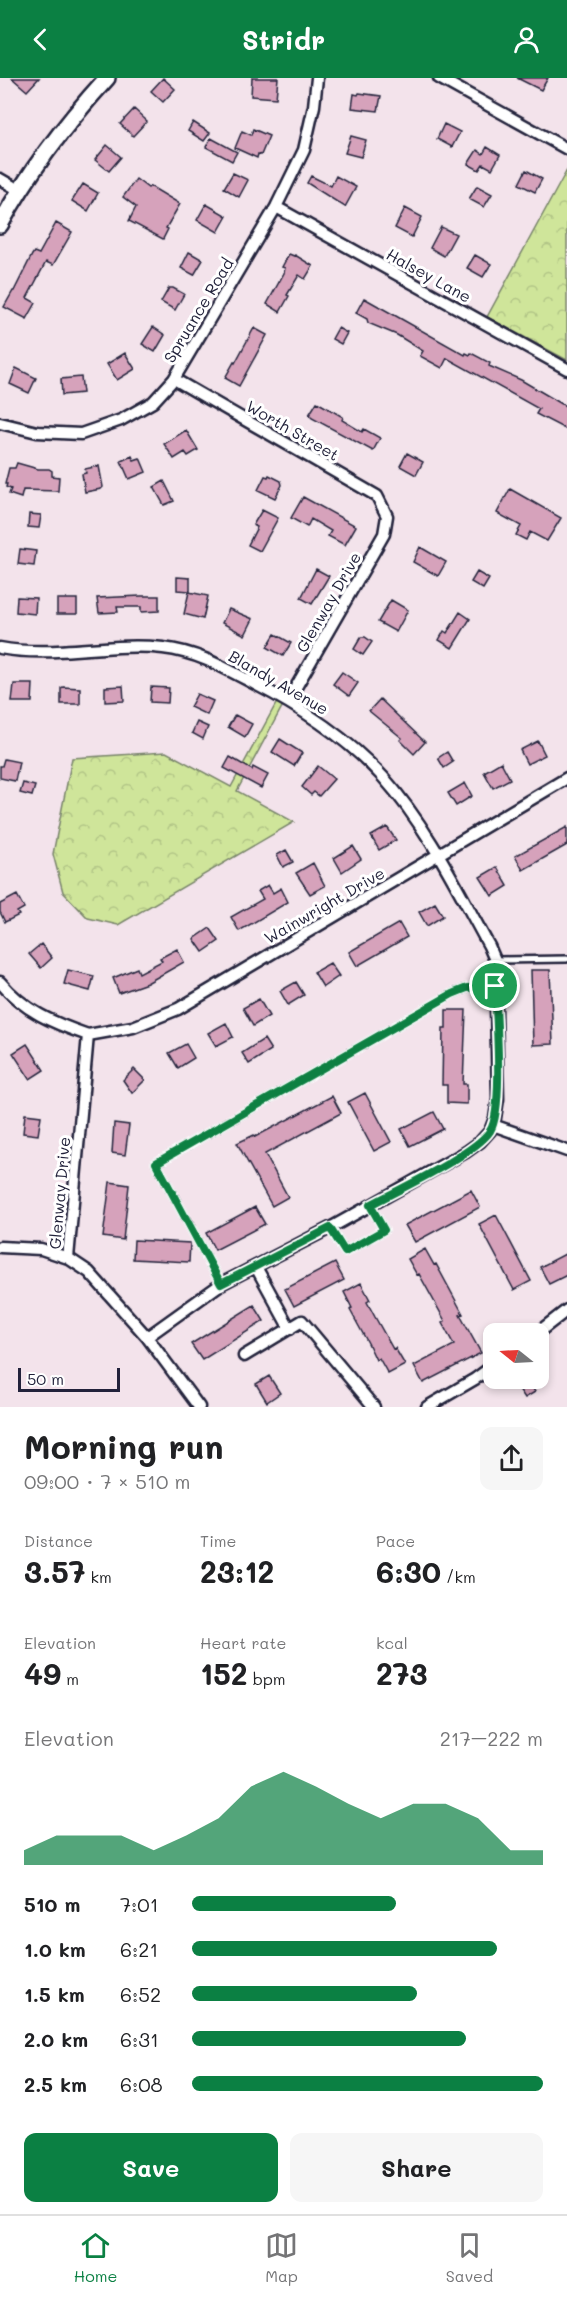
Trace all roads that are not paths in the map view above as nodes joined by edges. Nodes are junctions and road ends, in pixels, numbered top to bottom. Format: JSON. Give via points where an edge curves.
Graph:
{"nodes":[{"id":1,"x":107,"y":78,"type":"edge"},
{"id":2,"x":317,"y":78,"type":"edge"},
{"id":3,"x":439,"y":78,"type":"edge"},
{"id":4,"x":567,"y":149,"type":"edge"},
{"id":5,"x":0,"y":179,"type":"edge"},
{"id":6,"x":19,"y":190,"type":"junction"},
{"id":7,"x":276,"y":207,"type":"junction"},
{"id":8,"x":0,"y":225,"type":"edge"},
{"id":9,"x":567,"y":369,"type":"edge"},
{"id":10,"x":174,"y":380,"type":"junction"},
{"id":11,"x":0,"y":423,"type":"edge"},
{"id":12,"x":387,"y":516,"type":"joint"},
{"id":13,"x":0,"y":648,"type":"edge"},
{"id":14,"x":288,"y":701,"type":"junction"},
{"id":15,"x":567,"y":778,"type":"edge"},
{"id":16,"x":439,"y":855,"type":"junction"},
{"id":17,"x":567,"y":959,"type":"edge"},
{"id":18,"x":495,"y":960,"type":"junction"},
{"id":19,"x":0,"y":982,"type":"edge"},
{"id":20,"x":495,"y":986,"type":"junction"},
{"id":21,"x":88,"y":1035,"type":"junction"},
{"id":22,"x":493,"y":1125,"type":"junction"},
{"id":23,"x":567,"y":1151,"type":"edge"},
{"id":24,"x":370,"y":1205,"type":"junction"},
{"id":25,"x":330,"y":1228,"type":"junction"},
{"id":26,"x":0,"y":1247,"type":"edge"},
{"id":27,"x":68,"y":1258,"type":"junction"},
{"id":28,"x":256,"y":1267,"type":"junction"},
{"id":29,"x":221,"y":1284,"type":"junction"},
{"id":30,"x":567,"y":1310,"type":"edge"},
{"id":31,"x":549,"y":1324,"type":"edge"},
{"id":32,"x":290,"y":1329,"type":"junction"},
{"id":33,"x":147,"y":1337,"type":"junction"},
{"id":34,"x":244,"y":1356,"type":"dead end"},
{"id":35,"x":483,"y":1373,"type":"edge"},
{"id":36,"x":199,"y":1407,"type":"edge"},
{"id":37,"x":374,"y":1407,"type":"edge"},
{"id":38,"x":427,"y":1407,"type":"edge"}],
"edges":[{"from":1,"to":6,"type":"main road","via":[[71,118]]},
{"from":2,"to":7,"type":"street","name":"Spruance Road","via":[[304,150]]},
{"from":3,"to":4,"type":"street"},
{"from":5,"to":6,"type":"street"},
{"from":6,"to":8,"type":"main road"},
{"from":7,"to":9,"type":"street","name":"Halsey Lane"},
{"from":7,"to":10,"type":"street","name":"Spruance Road"},
{"from":10,"to":11,"type":"street","name":"Spruance Road","via":[[153,402],[122,420],[81,434],[37,432]]},
{"from":10,"to":12,"type":"street","name":"Worth Street","via":[[377,496]]},
{"from":12,"to":14,"type":"street","name":"Glenway Drive","via":[[384,534]]},
{"from":13,"to":14,"type":"street","name":"Blandy Avenue","via":[[32,652],[136,647],[179,651],[212,661]]},
{"from":14,"to":16,"type":"street","name":"Blandy Avenue","via":[[333,732],[381,775]]},
{"from":15,"to":16,"type":"street","name":"Wainwright Drive"},
{"from":16,"to":18,"type":"street","name":"Blandy Avenue"},
{"from":16,"to":21,"type":"street","name":"Wainwright Drive","via":[[178,1009],[133,1027]]},
{"from":17,"to":18,"type":"lane"},
{"from":18,"to":20,"type":"street"},
{"from":19,"to":21,"type":"street","via":[[11,995],[51,1022]]},
{"from":20,"to":22,"type":"street","via":[[498,1099]]},
{"from":20,"to":29,"type":"lane","via":[[467,988],[452,994],[156,1163]]},
{"from":21,"to":27,"type":"street","name":"Glenway Drive"},
{"from":22,"to":23,"type":"street"},
{"from":22,"to":24,"type":"street","via":[[466,1152]]},
{"from":24,"to":25,"type":"street"},
{"from":24,"to":25,"type":"lane","via":[[384,1230],[345,1252]]},
{"from":25,"to":28,"type":"street"},
{"from":26,"to":27,"type":"street","via":[[41,1248]]},
{"from":27,"to":33,"type":"street","name":"Glenway Drive","via":[[89,1272]]},
{"from":28,"to":29,"type":"street"},
{"from":28,"to":32,"type":"street"},
{"from":29,"to":33,"type":"street"},
{"from":30,"to":31,"type":"street"},
{"from":32,"to":34,"type":"street"},
{"from":32,"to":37,"type":"street","via":[[302,1321]]},
{"from":33,"to":36,"type":"street","name":"Glenway Drive"},
{"from":35,"to":38,"type":"street"}]}
